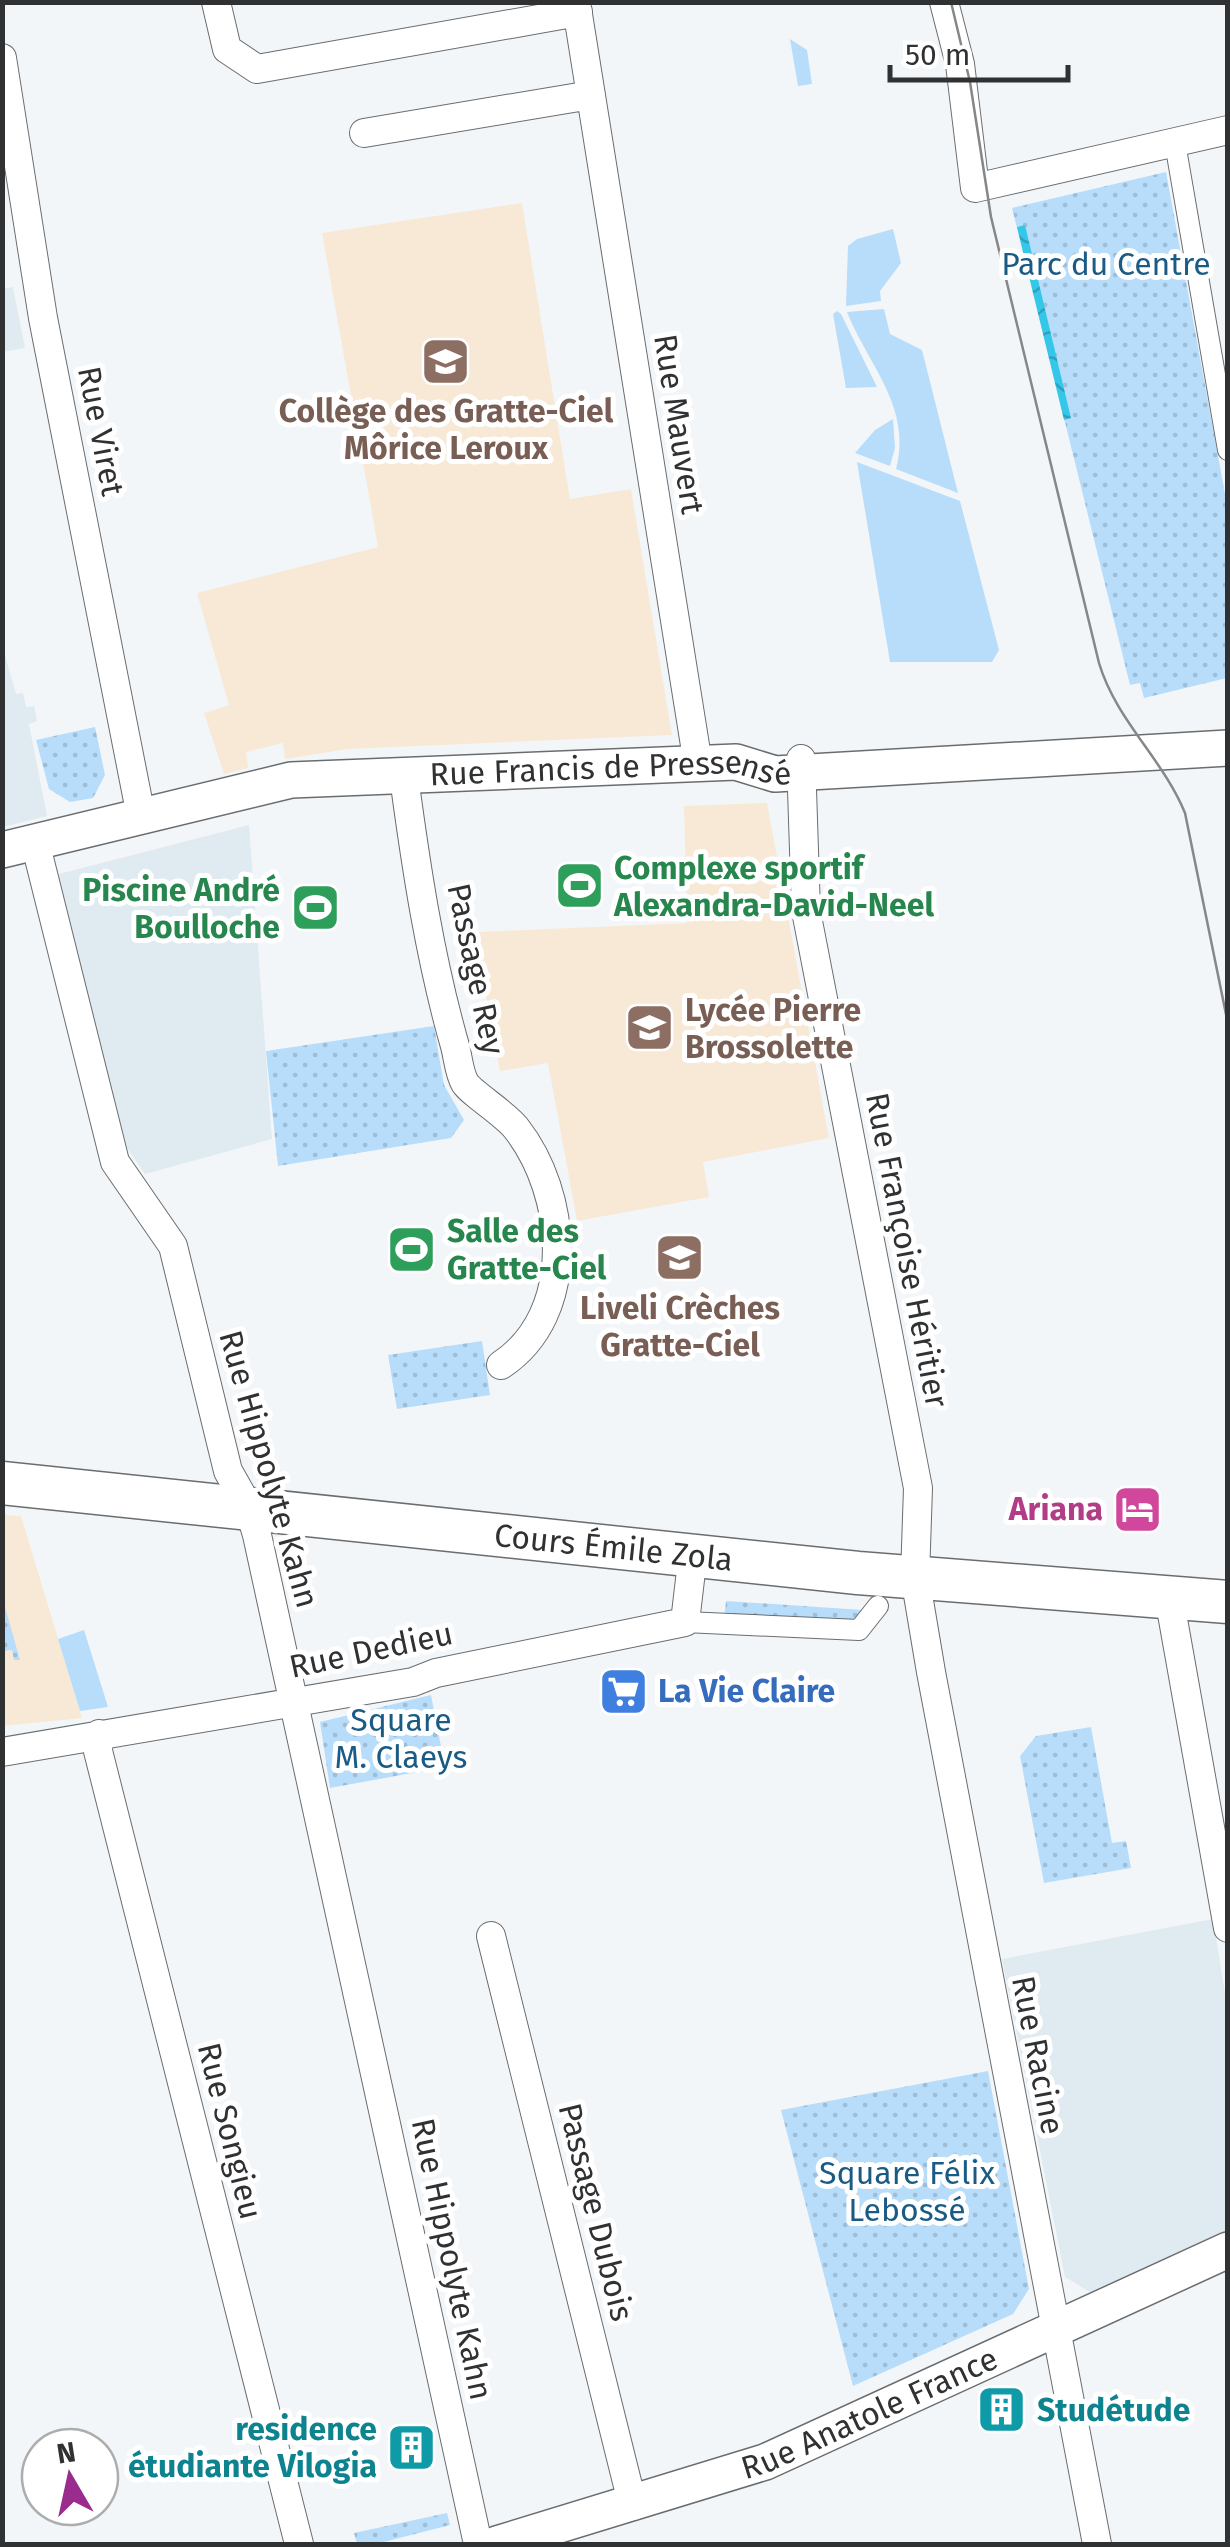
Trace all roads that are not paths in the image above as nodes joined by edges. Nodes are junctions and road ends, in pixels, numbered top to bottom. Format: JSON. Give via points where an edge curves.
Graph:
{"nodes":[{"id":1,"x":216,"y":2,"type":"edge"},
{"id":2,"x":944,"y":2,"type":"edge"},
{"id":3,"x":577,"y":8,"type":"edge"},
{"id":4,"x":2,"y":58,"type":"edge"},
{"id":5,"x":591,"y":95,"type":"junction"},
{"id":6,"x":1228,"y":130,"type":"edge"},
{"id":7,"x":364,"y":133,"type":"dead end"},
{"id":8,"x":1175,"y":143,"type":"junction"},
{"id":9,"x":1226,"y":428,"type":"edge"},
{"id":10,"x":1228,"y":450,"type":"edge"},
{"id":11,"x":1228,"y":748,"type":"edge"},
{"id":12,"x":698,"y":764,"type":"junction"},
{"id":13,"x":802,"y":766,"type":"junction"},
{"id":14,"x":404,"y":777,"type":"junction"},
{"id":15,"x":141,"y":816,"type":"junction"},
{"id":16,"x":19,"y":846,"type":"edge"},
{"id":17,"x":501,"y":1365,"type":"dead end"},
{"id":18,"x":2,"y":1483,"type":"edge"},
{"id":19,"x":249,"y":1508,"type":"junction"},
{"id":20,"x":694,"y":1554,"type":"junction"},
{"id":21,"x":916,"y":1577,"type":"junction"},
{"id":22,"x":1169,"y":1597,"type":"junction"},
{"id":23,"x":1228,"y":1602,"type":"edge"},
{"id":24,"x":878,"y":1606,"type":"dead end"},
{"id":25,"x":685,"y":1622,"type":"junction"},
{"id":26,"x":292,"y":1703,"type":"junction"},
{"id":27,"x":99,"y":1734,"type":"junction"},
{"id":28,"x":2,"y":1752,"type":"edge"},
{"id":29,"x":1228,"y":1928,"type":"edge"},
{"id":30,"x":491,"y":1936,"type":"dead end"},
{"id":31,"x":1228,"y":2250,"type":"edge"},
{"id":32,"x":1054,"y":2328,"type":"junction"},
{"id":33,"x":633,"y":2506,"type":"junction"},
{"id":34,"x":299,"y":2544,"type":"edge"},
{"id":35,"x":478,"y":2544,"type":"edge"},
{"id":36,"x":497,"y":2544,"type":"edge"},
{"id":37,"x":1097,"y":2544,"type":"edge"}],
"edges":[{"from":1,"to":3,"type":"street","via":[[227,49],[257,69]]},
{"from":2,"to":8,"type":"street","via":[[960,64],[975,188]]},
{"from":3,"to":5,"type":"street","name":"Rue Mauvert"},
{"from":4,"to":15,"type":"street","name":"Rue Viret","via":[[43,318]]},
{"from":5,"to":7,"type":"street"},
{"from":5,"to":12,"type":"street","name":"Rue Mauvert"},
{"from":6,"to":8,"type":"street"},
{"from":8,"to":9,"type":"street"},
{"from":9,"to":10,"type":"street"},
{"from":11,"to":13,"type":"street","name":"Rue Francis de Pressensé"},
{"from":12,"to":13,"type":"street","name":"Rue Francis de Pressensé","via":[[736,762],[775,774]]},
{"from":12,"to":14,"type":"street","name":"Rue Francis de Pressensé"},
{"from":13,"to":21,"type":"street","name":"Rue Françoise Héritier","via":[[806,911],[918,1488]]},
{"from":14,"to":15,"type":"street","name":"Rue Francis de Pressensé","via":[[291,780]]},
{"from":14,"to":17,"type":"street","name":"Passage Rey","via":[[444,1015],[466,1085],[492,1102],[542,1166],[557,1273],[534,1340]]},
{"from":15,"to":16,"type":"street","name":"Rue Francis de Pressensé"},
{"from":16,"to":19,"type":"street","name":"Rue Hippolyte Kahn","via":[[114,1162],[173,1246],[228,1471]]},
{"from":18,"to":19,"type":"main road","name":"Cours Émile Zola"},
{"from":19,"to":20,"type":"main road","name":"Cours Émile Zola"},
{"from":19,"to":26,"type":"street","name":"Rue Hippolyte Kahn"},
{"from":20,"to":21,"type":"main road","name":"Cours Émile Zola"},
{"from":20,"to":25,"type":"street"},
{"from":21,"to":22,"type":"main road","name":"Cours Émile Zola"},
{"from":21,"to":32,"type":"street","name":"Rue Racine"},
{"from":22,"to":23,"type":"main road","name":"Cours Émile Zola"},
{"from":22,"to":29,"type":"street"},
{"from":24,"to":25,"type":"street","via":[[859,1630]]},
{"from":25,"to":26,"type":"street","name":"Rue Dedieu"},
{"from":26,"to":27,"type":"street","name":"Rue Dedieu"},
{"from":26,"to":35,"type":"street","name":"Rue Hippolyte Kahn"},
{"from":27,"to":28,"type":"street","name":"Rue Dedieu"},
{"from":27,"to":34,"type":"street","name":"Rue Songieu"},
{"from":30,"to":33,"type":"street","name":"Passage Dubois"},
{"from":31,"to":32,"type":"street","name":"Rue Anatole France"},
{"from":32,"to":33,"type":"street","name":"Rue Anatole France","via":[[765,2462]]},
{"from":32,"to":37,"type":"street","name":"Rue Racine"},
{"from":33,"to":36,"type":"street","name":"Rue Anatole France"}]}
